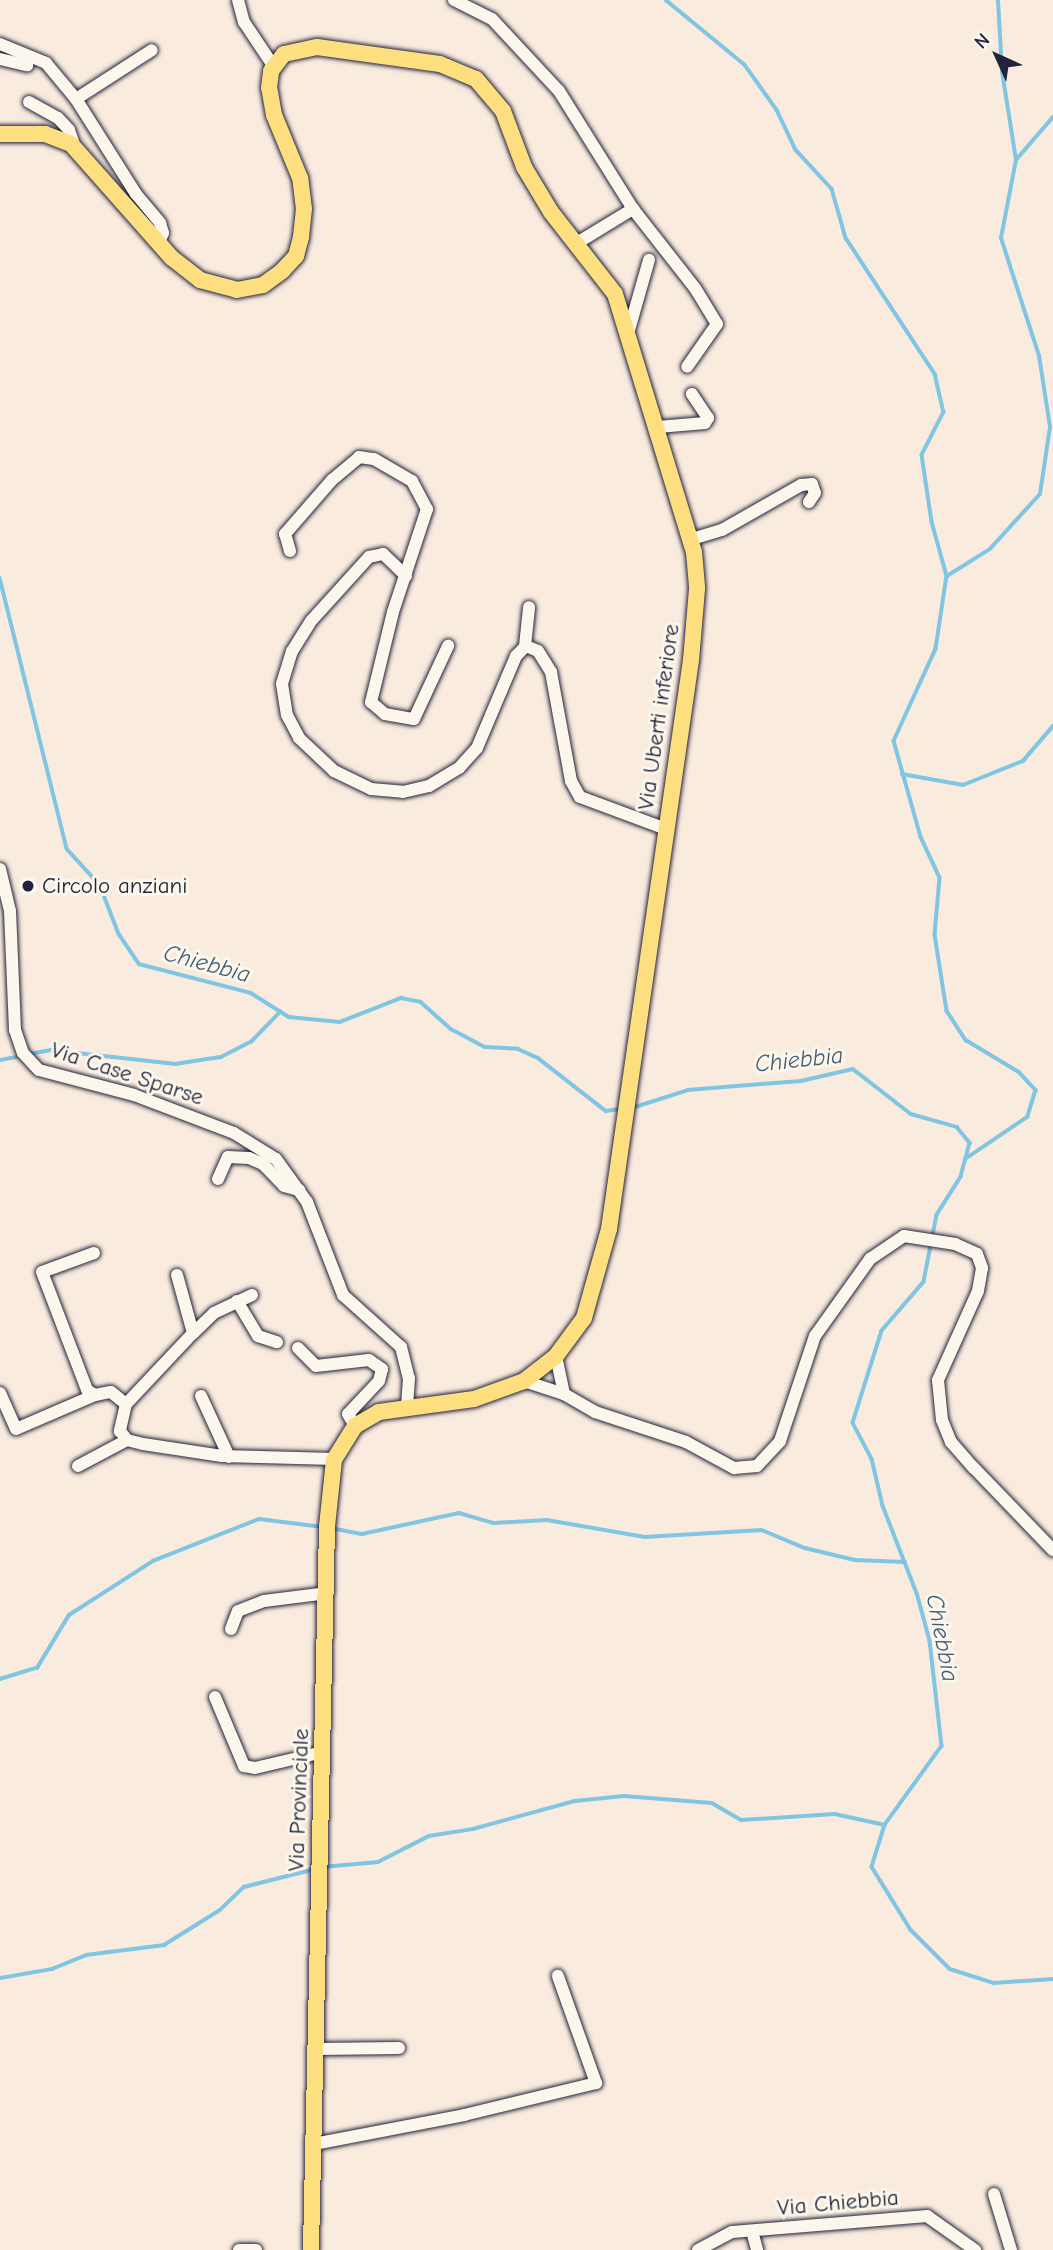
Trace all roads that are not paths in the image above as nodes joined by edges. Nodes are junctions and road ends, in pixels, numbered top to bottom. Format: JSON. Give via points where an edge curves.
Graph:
{"nodes":[{"id":1,"x":238,"y":0,"type":"edge"},
{"id":2,"x":454,"y":0,"type":"edge"},
{"id":3,"x":0,"y":44,"type":"edge"},
{"id":4,"x":152,"y":50,"type":"dead end"},
{"id":5,"x":0,"y":59,"type":"edge"},
{"id":6,"x":274,"y":66,"type":"junction"},
{"id":7,"x":52,"y":70,"type":"junction"},
{"id":8,"x":76,"y":99,"type":"junction"},
{"id":9,"x":30,"y":102,"type":"dead end"},
{"id":10,"x":0,"y":134,"type":"edge"},
{"id":11,"x":75,"y":147,"type":"junction"},
{"id":12,"x":633,"y":209,"type":"junction"},
{"id":13,"x":577,"y":243,"type":"junction"},
{"id":14,"x":158,"y":245,"type":"junction"},
{"id":15,"x":649,"y":260,"type":"dead end"},
{"id":16,"x":629,"y":330,"type":"junction"},
{"id":17,"x":687,"y":367,"type":"dead end"},
{"id":18,"x":692,"y":394,"type":"dead end"},
{"id":19,"x":659,"y":426,"type":"junction"},
{"id":20,"x":809,"y":502,"type":"dead end"},
{"id":21,"x":692,"y":539,"type":"junction"},
{"id":22,"x":290,"y":551,"type":"dead end"},
{"id":23,"x":406,"y":576,"type":"junction"},
{"id":24,"x":529,"y":607,"type":"dead end"},
{"id":25,"x":448,"y":646,"type":"dead end"},
{"id":26,"x":524,"y":646,"type":"junction"},
{"id":27,"x":666,"y":829,"type":"junction"},
{"id":28,"x":0,"y":869,"type":"edge"},
{"id":29,"x":5,"y":907,"type":"edge"},
{"id":30,"x":218,"y":1178,"type":"dead end"},
{"id":31,"x":299,"y":1190,"type":"junction"},
{"id":32,"x":94,"y":1253,"type":"dead end"},
{"id":33,"x":177,"y":1275,"type":"dead end"},
{"id":34,"x":252,"y":1295,"type":"dead end"},
{"id":35,"x":237,"y":1301,"type":"junction"},
{"id":36,"x":193,"y":1334,"type":"junction"},
{"id":37,"x":277,"y":1342,"type":"dead end"},
{"id":38,"x":298,"y":1348,"type":"dead end"},
{"id":39,"x":556,"y":1356,"type":"junction"},
{"id":40,"x":524,"y":1381,"type":"junction"},
{"id":41,"x":0,"y":1394,"type":"edge"},
{"id":42,"x":564,"y":1394,"type":"junction"},
{"id":43,"x":95,"y":1395,"type":"junction"},
{"id":44,"x":201,"y":1396,"type":"dead end"},
{"id":45,"x":126,"y":1404,"type":"junction"},
{"id":46,"x":407,"y":1407,"type":"junction"},
{"id":47,"x":355,"y":1426,"type":"junction"},
{"id":48,"x":127,"y":1440,"type":"junction"},
{"id":49,"x":229,"y":1457,"type":"junction"},
{"id":50,"x":335,"y":1459,"type":"junction"},
{"id":51,"x":78,"y":1466,"type":"dead end"},
{"id":52,"x":1053,"y":1550,"type":"edge"},
{"id":53,"x":327,"y":1593,"type":"junction"},
{"id":54,"x":231,"y":1629,"type":"dead end"},
{"id":55,"x":215,"y":1697,"type":"dead end"},
{"id":56,"x":323,"y":1752,"type":"junction"},
{"id":57,"x":558,"y":1976,"type":"dead end"},
{"id":58,"x":399,"y":2048,"type":"dead end"},
{"id":59,"x":316,"y":2049,"type":"junction"},
{"id":60,"x":314,"y":2144,"type":"junction"},
{"id":61,"x":994,"y":2194,"type":"dead end"},
{"id":62,"x":752,"y":2231,"type":"junction"},
{"id":63,"x":239,"y":2250,"type":"edge"},
{"id":64,"x":256,"y":2250,"type":"edge"},
{"id":65,"x":311,"y":2250,"type":"edge"},
{"id":66,"x":698,"y":2250,"type":"edge"},
{"id":67,"x":757,"y":2250,"type":"edge"},
{"id":68,"x":975,"y":2250,"type":"edge"},
{"id":69,"x":1011,"y":2250,"type":"edge"}],
"edges":[{"from":1,"to":6,"type":"street","via":[[244,22]]},
{"from":2,"to":12,"type":"street","via":[[492,19],[559,92]]},
{"from":3,"to":7,"type":"street","via":[[46,63]]},
{"from":4,"to":8,"type":"street"},
{"from":5,"to":7,"type":"street"},
{"from":6,"to":13,"type":"main road","name":"Via Uberti inferiore","via":[[292,49],[317,47],[440,64],[476,79],[503,111],[524,167],[551,212]]},
{"from":6,"to":14,"type":"main road","via":[[270,98],[300,178],[304,209],[296,256],[263,285],[237,290],[200,280]]},
{"from":7,"to":8,"type":"street"},
{"from":8,"to":14,"type":"street","via":[[136,194],[160,223],[163,233]]},
{"from":9,"to":11,"type":"street","via":[[58,118]]},
{"from":10,"to":11,"type":"main road","via":[[45,134]]},
{"from":11,"to":14,"type":"main road"},
{"from":12,"to":13,"type":"street"},
{"from":12,"to":17,"type":"street","via":[[680,265],[717,324]]},
{"from":13,"to":16,"type":"main road","name":"Via Uberti inferiore","via":[[615,294]]},
{"from":15,"to":16,"type":"street"},
{"from":16,"to":19,"type":"main road","name":"Via Uberti inferiore"},
{"from":18,"to":19,"type":"street","via":[[708,418],[705,423]]},
{"from":19,"to":21,"type":"main road","name":"Via Uberti inferiore"},
{"from":20,"to":21,"type":"street","via":[[815,493],[812,484],[801,485],[722,530]]},
{"from":21,"to":27,"type":"main road","name":"Via Uberti inferiore","via":[[695,619]]},
{"from":22,"to":23,"type":"street","via":[[285,534],[332,480],[359,457],[374,459],[412,481],[424,496],[427,509]]},
{"from":23,"to":25,"type":"street","via":[[371,702],[385,714],[414,719]]},
{"from":23,"to":26,"type":"street","via":[[383,554],[369,557],[311,621],[292,651],[282,684],[287,715],[299,738],[346,779],[371,789],[404,792],[429,786],[459,768],[477,748]]},
{"from":24,"to":26,"type":"street"},
{"from":26,"to":27,"type":"street","via":[[538,651],[551,671],[571,781],[580,797]]},
{"from":27,"to":39,"type":"main road","name":"Via Uberti inferiore","via":[[609,1229],[584,1318]]},
{"from":28,"to":29,"type":"street","name":"Via Case Sparse"},
{"from":29,"to":31,"type":"street","name":"Via Case Sparse","via":[[15,1030],[32,1063],[67,1081],[134,1095],[234,1133],[276,1159]]},
{"from":30,"to":31,"type":"street","via":[[228,1157],[249,1158],[263,1164],[284,1186]]},
{"from":31,"to":46,"type":"street","name":"Via Case Sparse","via":[[344,1296],[401,1347],[409,1378]]},
{"from":32,"to":43,"type":"street","via":[[42,1272],[68,1347],[87,1390]]},
{"from":33,"to":36,"type":"street"},
{"from":34,"to":35,"type":"street"},
{"from":35,"to":36,"type":"street","via":[[214,1313]]},
{"from":35,"to":37,"type":"street","via":[[258,1336]]},
{"from":36,"to":45,"type":"street"},
{"from":38,"to":47,"type":"street","via":[[316,1366],[369,1360],[382,1368],[379,1381],[348,1414]]},
{"from":39,"to":40,"type":"main road","name":"Via Uberti inferiore"},
{"from":39,"to":42,"type":"street"},
{"from":40,"to":42,"type":"street"},
{"from":40,"to":46,"type":"main road","name":"Via Uberti inferiore","via":[[474,1399]]},
{"from":41,"to":43,"type":"street","via":[[16,1429]]},
{"from":42,"to":52,"type":"street","via":[[595,1412],[686,1442],[734,1468],[757,1466],[780,1441],[801,1371],[841,1294],[894,1239],[919,1237],[948,1243],[977,1254],[982,1269],[978,1290],[938,1380],[942,1420],[951,1442],[966,1460]]},
{"from":43,"to":45,"type":"street","via":[[111,1392]]},
{"from":44,"to":49,"type":"street"},
{"from":45,"to":48,"type":"street","via":[[120,1431]]},
{"from":46,"to":47,"type":"main road","name":"Via Uberti inferiore","via":[[379,1412]]},
{"from":47,"to":50,"type":"main road"},
{"from":48,"to":49,"type":"street"},
{"from":48,"to":51,"type":"street"},
{"from":49,"to":50,"type":"street"},
{"from":50,"to":53,"type":"main road","name":"Via Provinciale","via":[[327,1527]]},
{"from":53,"to":54,"type":"street","via":[[264,1601],[238,1611]]},
{"from":53,"to":56,"type":"main road","name":"Via Provinciale"},
{"from":55,"to":56,"type":"street","via":[[244,1766],[256,1768]]},
{"from":56,"to":59,"type":"main road","name":"Via Provinciale"},
{"from":57,"to":60,"type":"street","via":[[596,2083]]},
{"from":58,"to":59,"type":"street"},
{"from":59,"to":60,"type":"main road","name":"Via Provinciale"},
{"from":60,"to":65,"type":"main road","name":"Via Provinciale"},
{"from":61,"to":69,"type":"street"},
{"from":62,"to":66,"type":"street","name":"Via Chiebbia","via":[[732,2232]]},
{"from":62,"to":67,"type":"street"},
{"from":62,"to":68,"type":"street","name":"Via Chiebbia","via":[[927,2216]]},
{"from":63,"to":64,"type":"street"}]}
